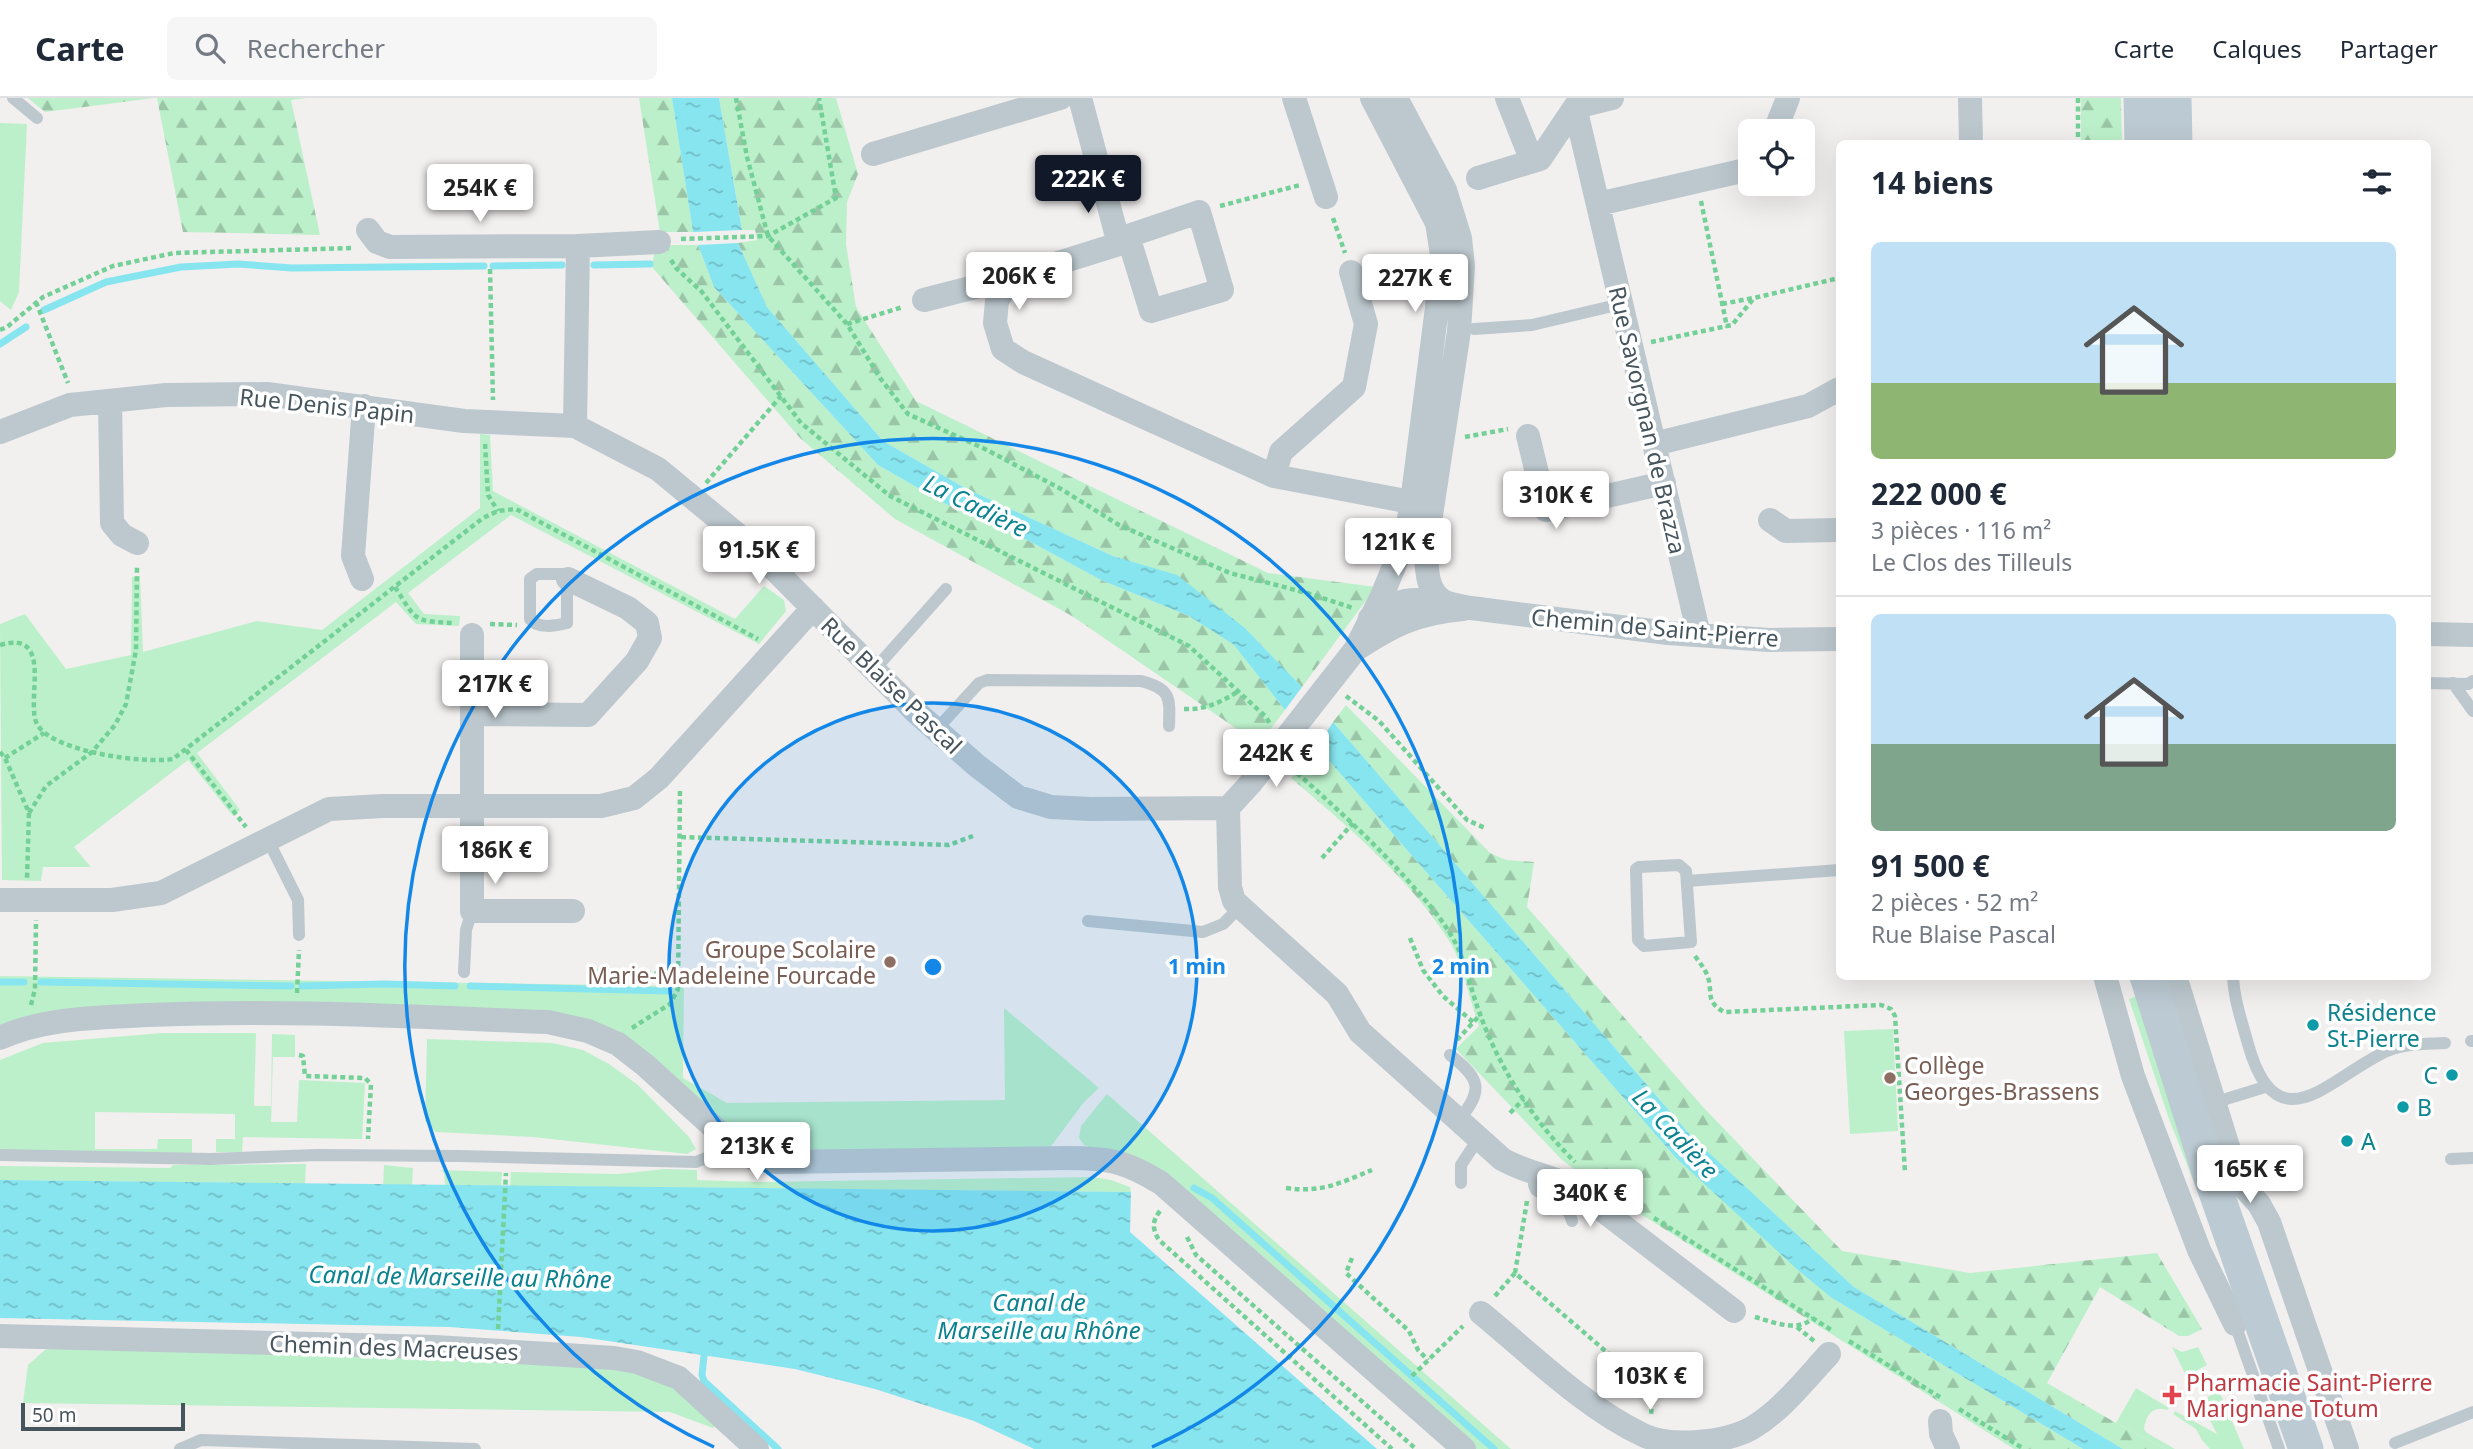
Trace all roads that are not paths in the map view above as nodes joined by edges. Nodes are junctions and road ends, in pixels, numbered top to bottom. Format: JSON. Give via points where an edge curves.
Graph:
{"nodes":[{"id":1,"x":13,"y":98,"type":"edge"},
{"id":2,"x":1060,"y":98,"type":"edge"},
{"id":3,"x":1080,"y":98,"type":"edge"},
{"id":4,"x":1294,"y":98,"type":"edge"},
{"id":5,"x":1372,"y":98,"type":"edge"},
{"id":6,"x":1396,"y":98,"type":"edge"},
{"id":7,"x":1507,"y":98,"type":"edge"},
{"id":8,"x":1612,"y":98,"type":"edge"},
{"id":9,"x":1788,"y":98,"type":"edge"},
{"id":10,"x":1970,"y":98,"type":"edge"},
{"id":11,"x":2141,"y":98,"type":"edge"},
{"id":12,"x":2174,"y":98,"type":"edge"},
{"id":13,"x":1575,"y":107,"type":"junction"},
{"id":14,"x":37,"y":118,"type":"dead end"},
{"id":15,"x":1780,"y":119,"type":"edge"},
{"id":16,"x":1971,"y":140,"type":"edge"},
{"id":17,"x":2142,"y":140,"type":"edge"},
{"id":18,"x":2175,"y":140,"type":"edge"},
{"id":19,"x":873,"y":154,"type":"dead end"},
{"id":20,"x":1532,"y":162,"type":"junction"},
{"id":21,"x":1738,"y":172,"type":"edge"},
{"id":22,"x":1478,"y":178,"type":"dead end"},
{"id":23,"x":1323,"y":188,"type":"road end"},
{"id":24,"x":1598,"y":204,"type":"junction"},
{"id":25,"x":368,"y":230,"type":"dead end"},
{"id":26,"x":666,"y":240,"type":"road end"},
{"id":27,"x":1124,"y":240,"type":"junction"},
{"id":28,"x":578,"y":246,"type":"junction"},
{"id":29,"x":1351,"y":272,"type":"road end"},
{"id":30,"x":1010,"y":278,"type":"junction"},
{"id":31,"x":924,"y":300,"type":"road end"},
{"id":32,"x":1621,"y":304,"type":"junction"},
{"id":33,"x":1474,"y":329,"type":"dead end"},
{"id":34,"x":1836,"y":392,"type":"edge"},
{"id":35,"x":110,"y":401,"type":"junction"},
{"id":36,"x":364,"y":406,"type":"junction"},
{"id":37,"x":575,"y":426,"type":"junction"},
{"id":38,"x":0,"y":432,"type":"edge"},
{"id":39,"x":1528,"y":436,"type":"road end"},
{"id":40,"x":1654,"y":444,"type":"junction"},
{"id":41,"x":1274,"y":476,"type":"junction"},
{"id":42,"x":1664,"y":483,"type":"junction"},
{"id":43,"x":1422,"y":504,"type":"junction"},
{"id":44,"x":1770,"y":520,"type":"dead end"},
{"id":45,"x":1836,"y":530,"type":"edge"},
{"id":46,"x":1405,"y":540,"type":"junction"},
{"id":47,"x":137,"y":543,"type":"road end"},
{"id":48,"x":362,"y":579,"type":"dead end"},
{"id":49,"x":568,"y":579,"type":"junction"},
{"id":50,"x":946,"y":589,"type":"dead end"},
{"id":51,"x":1427,"y":605,"type":"junction"},
{"id":52,"x":813,"y":608,"type":"junction"},
{"id":53,"x":1370,"y":618,"type":"junction"},
{"id":54,"x":2431,"y":634,"type":"edge"},
{"id":55,"x":472,"y":635,"type":"dead end"},
{"id":56,"x":1699,"y":635,"type":"junction"},
{"id":57,"x":2473,"y":635,"type":"edge"},
{"id":58,"x":1836,"y":639,"type":"edge"},
{"id":59,"x":1355,"y":650,"type":"junction"},
{"id":60,"x":874,"y":670,"type":"junction"},
{"id":61,"x":2473,"y":681,"type":"edge"},
{"id":62,"x":2431,"y":683,"type":"edge"},
{"id":63,"x":2454,"y":683,"type":"junction"},
{"id":64,"x":2473,"y":712,"type":"edge"},
{"id":65,"x":473,"y":714,"type":"junction"},
{"id":66,"x":1169,"y":726,"type":"dead end"},
{"id":67,"x":936,"y":730,"type":"junction"},
{"id":68,"x":473,"y":806,"type":"junction"},
{"id":69,"x":1228,"y":808,"type":"junction"},
{"id":70,"x":263,"y":842,"type":"junction"},
{"id":71,"x":1836,"y":870,"type":"edge"},
{"id":72,"x":1686,"y":881,"type":"junction"},
{"id":73,"x":0,"y":900,"type":"edge"},
{"id":74,"x":1239,"y":908,"type":"junction"},
{"id":75,"x":472,"y":911,"type":"junction"},
{"id":76,"x":573,"y":911,"type":"dead end"},
{"id":77,"x":1088,"y":921,"type":"dead end"},
{"id":78,"x":299,"y":935,"type":"road end"},
{"id":79,"x":464,"y":972,"type":"dead end"},
{"id":80,"x":2106,"y":980,"type":"edge"},
{"id":81,"x":2148,"y":980,"type":"edge"},
{"id":82,"x":2176,"y":980,"type":"edge"},
{"id":83,"x":2233,"y":980,"type":"edge"},
{"id":84,"x":0,"y":1038,"type":"edge"},
{"id":85,"x":2445,"y":1042,"type":"dead end"},
{"id":86,"x":1450,"y":1055,"type":"dead end"},
{"id":87,"x":2265,"y":1087,"type":"junction"},
{"id":88,"x":2213,"y":1103,"type":"junction"},
{"id":89,"x":1468,"y":1130,"type":"junction"},
{"id":90,"x":729,"y":1143,"type":"junction"},
{"id":91,"x":0,"y":1155,"type":"edge"},
{"id":92,"x":2473,"y":1158,"type":"edge"},
{"id":93,"x":2451,"y":1159,"type":"dead end"},
{"id":94,"x":1536,"y":1182,"type":"junction"},
{"id":95,"x":1461,"y":1183,"type":"dead end"},
{"id":96,"x":1572,"y":1221,"type":"dead end"},
{"id":97,"x":1734,"y":1311,"type":"road end"},
{"id":98,"x":1481,"y":1313,"type":"dead end"},
{"id":99,"x":2246,"y":1315,"type":"junction"},
{"id":100,"x":0,"y":1336,"type":"edge"},
{"id":101,"x":1829,"y":1354,"type":"dead end"},
{"id":102,"x":1946,"y":1409,"type":"road end"},
{"id":103,"x":2473,"y":1412,"type":"edge"},
{"id":104,"x":1659,"y":1442,"type":"edge"},
{"id":105,"x":2395,"y":1443,"type":"dead end"},
{"id":106,"x":180,"y":1449,"type":"edge"},
{"id":107,"x":475,"y":1449,"type":"edge"},
{"id":108,"x":757,"y":1449,"type":"edge"},
{"id":109,"x":1464,"y":1449,"type":"edge"},
{"id":110,"x":1948,"y":1449,"type":"edge"},
{"id":111,"x":2279,"y":1449,"type":"edge"},
{"id":112,"x":2306,"y":1449,"type":"edge"},
{"id":113,"x":2347,"y":1449,"type":"edge"}],
"edges":[{"from":1,"to":14,"type":"lane"},
{"from":2,"to":19,"type":"street"},
{"from":3,"to":27,"type":"street"},
{"from":4,"to":23,"type":"street"},
{"from":5,"to":43,"type":"street","via":[[1437,223],[1443,261]]},
{"from":6,"to":43,"type":"street","via":[[1445,190],[1463,265],[1459,331],[1442,441]]},
{"from":7,"to":20,"type":"street"},
{"from":8,"to":13,"type":"street"},
{"from":9,"to":15,"type":"street"},
{"from":10,"to":16,"type":"street"},
{"from":11,"to":17,"type":"street"},
{"from":12,"to":18,"type":"street"},
{"from":13,"to":20,"type":"street","via":[[1540,159]]},
{"from":13,"to":24,"type":"street","name":"Rue Savorgnan de Brazza"},
{"from":20,"to":22,"type":"street"},
{"from":21,"to":24,"type":"street"},
{"from":24,"to":32,"type":"street","name":"Rue Savorgnan de Brazza"},
{"from":25,"to":28,"type":"street","via":[[377,242],[390,247]]},
{"from":26,"to":28,"type":"street"},
{"from":27,"to":27,"type":"street","via":[[1199,212],[1222,290],[1151,311]]},
{"from":27,"to":30,"type":"street"},
{"from":28,"to":37,"type":"street"},
{"from":29,"to":41,"type":"street","via":[[1366,324],[1354,387],[1280,452]]},
{"from":30,"to":31,"type":"street"},
{"from":30,"to":41,"type":"street","via":[[997,302],[995,323],[1003,349]]},
{"from":32,"to":33,"type":"lane","via":[[1532,325]]},
{"from":32,"to":40,"type":"street","name":"Rue Savorgnan de Brazza"},
{"from":34,"to":40,"type":"street","via":[[1808,406]]},
{"from":35,"to":36,"type":"street","name":"Rue Denis Papin","via":[[267,394]]},
{"from":35,"to":38,"type":"street","name":"Rue Denis Papin","via":[[76,405]]},
{"from":35,"to":47,"type":"street","via":[[112,523]]},
{"from":36,"to":37,"type":"street","name":"Rue Denis Papin","via":[[464,421]]},
{"from":36,"to":48,"type":"street","via":[[353,556]]},
{"from":37,"to":52,"type":"street","name":"Rue Blaise Pascal","via":[[658,468],[750,545]]},
{"from":39,"to":42,"type":"street","via":[[1546,510]]},
{"from":40,"to":42,"type":"street","name":"Rue Savorgnan de Brazza"},
{"from":41,"to":43,"type":"street"},
{"from":42,"to":56,"type":"street","name":"Rue Savorgnan de Brazza"},
{"from":43,"to":46,"type":"street"},
{"from":43,"to":51,"type":"street","via":[[1427,576],[1434,592]]},
{"from":44,"to":45,"type":"street","via":[[1786,531]]},
{"from":46,"to":51,"type":"street","via":[[1406,568]]},
{"from":46,"to":53,"type":"street"},
{"from":49,"to":49,"type":"lane","via":[[563,574],[537,574],[530,579],[532,623],[567,623]]},
{"from":49,"to":65,"type":"street","via":[[628,608],[647,623],[650,638],[637,661],[588,715]]},
{"from":50,"to":60,"type":"lane"},
{"from":51,"to":53,"type":"street","via":[[1395,602]]},
{"from":51,"to":56,"type":"street","name":"Chemin de Saint-Pierre"},
{"from":51,"to":59,"type":"street"},
{"from":52,"to":60,"type":"street","name":"Rue Blaise Pascal"},
{"from":52,"to":68,"type":"street","via":[[666,771],[634,798],[601,806]]},
{"from":53,"to":59,"type":"street"},
{"from":54,"to":57,"type":"street"},
{"from":55,"to":65,"type":"street"},
{"from":56,"to":58,"type":"street","name":"Chemin de Saint-Pierre"},
{"from":59,"to":69,"type":"street"},
{"from":60,"to":67,"type":"street","name":"Rue Blaise Pascal"},
{"from":61,"to":63,"type":"lane"},
{"from":62,"to":63,"type":"lane"},
{"from":63,"to":64,"type":"lane"},
{"from":65,"to":68,"type":"street"},
{"from":66,"to":67,"type":"lane","via":[[1167,693],[1157,685],[1141,681],[988,680],[979,683]]},
{"from":67,"to":69,"type":"street","name":"Rue Blaise Pascal","via":[[1018,797],[1051,807]]},
{"from":68,"to":70,"type":"street","via":[[329,809]]},
{"from":68,"to":75,"type":"street"},
{"from":69,"to":74,"type":"street","via":[[1230,887]]},
{"from":70,"to":73,"type":"street","via":[[161,893],[112,901]]},
{"from":70,"to":78,"type":"lane","via":[[298,900]]},
{"from":71,"to":72,"type":"lane"},
{"from":72,"to":72,"type":"lane","via":[[1691,942],[1640,944],[1634,874],[1639,867],[1679,865],[1686,872]]},
{"from":74,"to":77,"type":"lane","via":[[1223,924],[1203,932]]},
{"from":74,"to":89,"type":"street","via":[[1337,994],[1360,1032]]},
{"from":75,"to":76,"type":"street"},
{"from":75,"to":79,"type":"lane"},
{"from":80,"to":99,"type":"street","via":[[2133,1076],[2199,1250]]},
{"from":81,"to":99,"type":"street","via":[[2209,1172]]},
{"from":82,"to":88,"type":"street"},
{"from":83,"to":87,"type":"lane","via":[[2251,1055]]},
{"from":84,"to":90,"type":"street","via":[[64,1021],[216,1013],[548,1022],[589,1031],[624,1049]]},
{"from":85,"to":87,"type":"lane","via":[[2388,1050],[2316,1093],[2298,1098],[2281,1097]]},
{"from":86,"to":89,"type":"lane","via":[[1473,1075],[1475,1096]]},
{"from":87,"to":88,"type":"lane"},
{"from":88,"to":113,"type":"street","via":[[2239,1182],[2269,1222]]},
{"from":89,"to":94,"type":"street"},
{"from":89,"to":95,"type":"lane"},
{"from":90,"to":91,"type":"lane","via":[[696,1162],[367,1155],[212,1159]]},
{"from":90,"to":109,"type":"street","via":[[752,1158],[776,1162],[1101,1158],[1131,1166],[1161,1183]]},
{"from":92,"to":93,"type":"lane"},
{"from":94,"to":96,"type":"lane","via":[[1562,1205]]},
{"from":94,"to":97,"type":"street","via":[[1571,1186]]},
{"from":98,"to":104,"type":"street","via":[[1598,1409]]},
{"from":99,"to":111,"type":"lane"},
{"from":99,"to":112,"type":"street"},
{"from":100,"to":108,"type":"street","name":"Chemin des Macreuses","via":[[435,1347],[614,1358],[679,1378]]},
{"from":101,"to":104,"type":"street","via":[[1775,1412],[1750,1429],[1720,1441]]},
{"from":102,"to":110,"type":"street","via":[[1941,1434]]},
{"from":103,"to":105,"type":"lane"},
{"from":106,"to":107,"type":"lane","via":[[201,1440]]}]}
